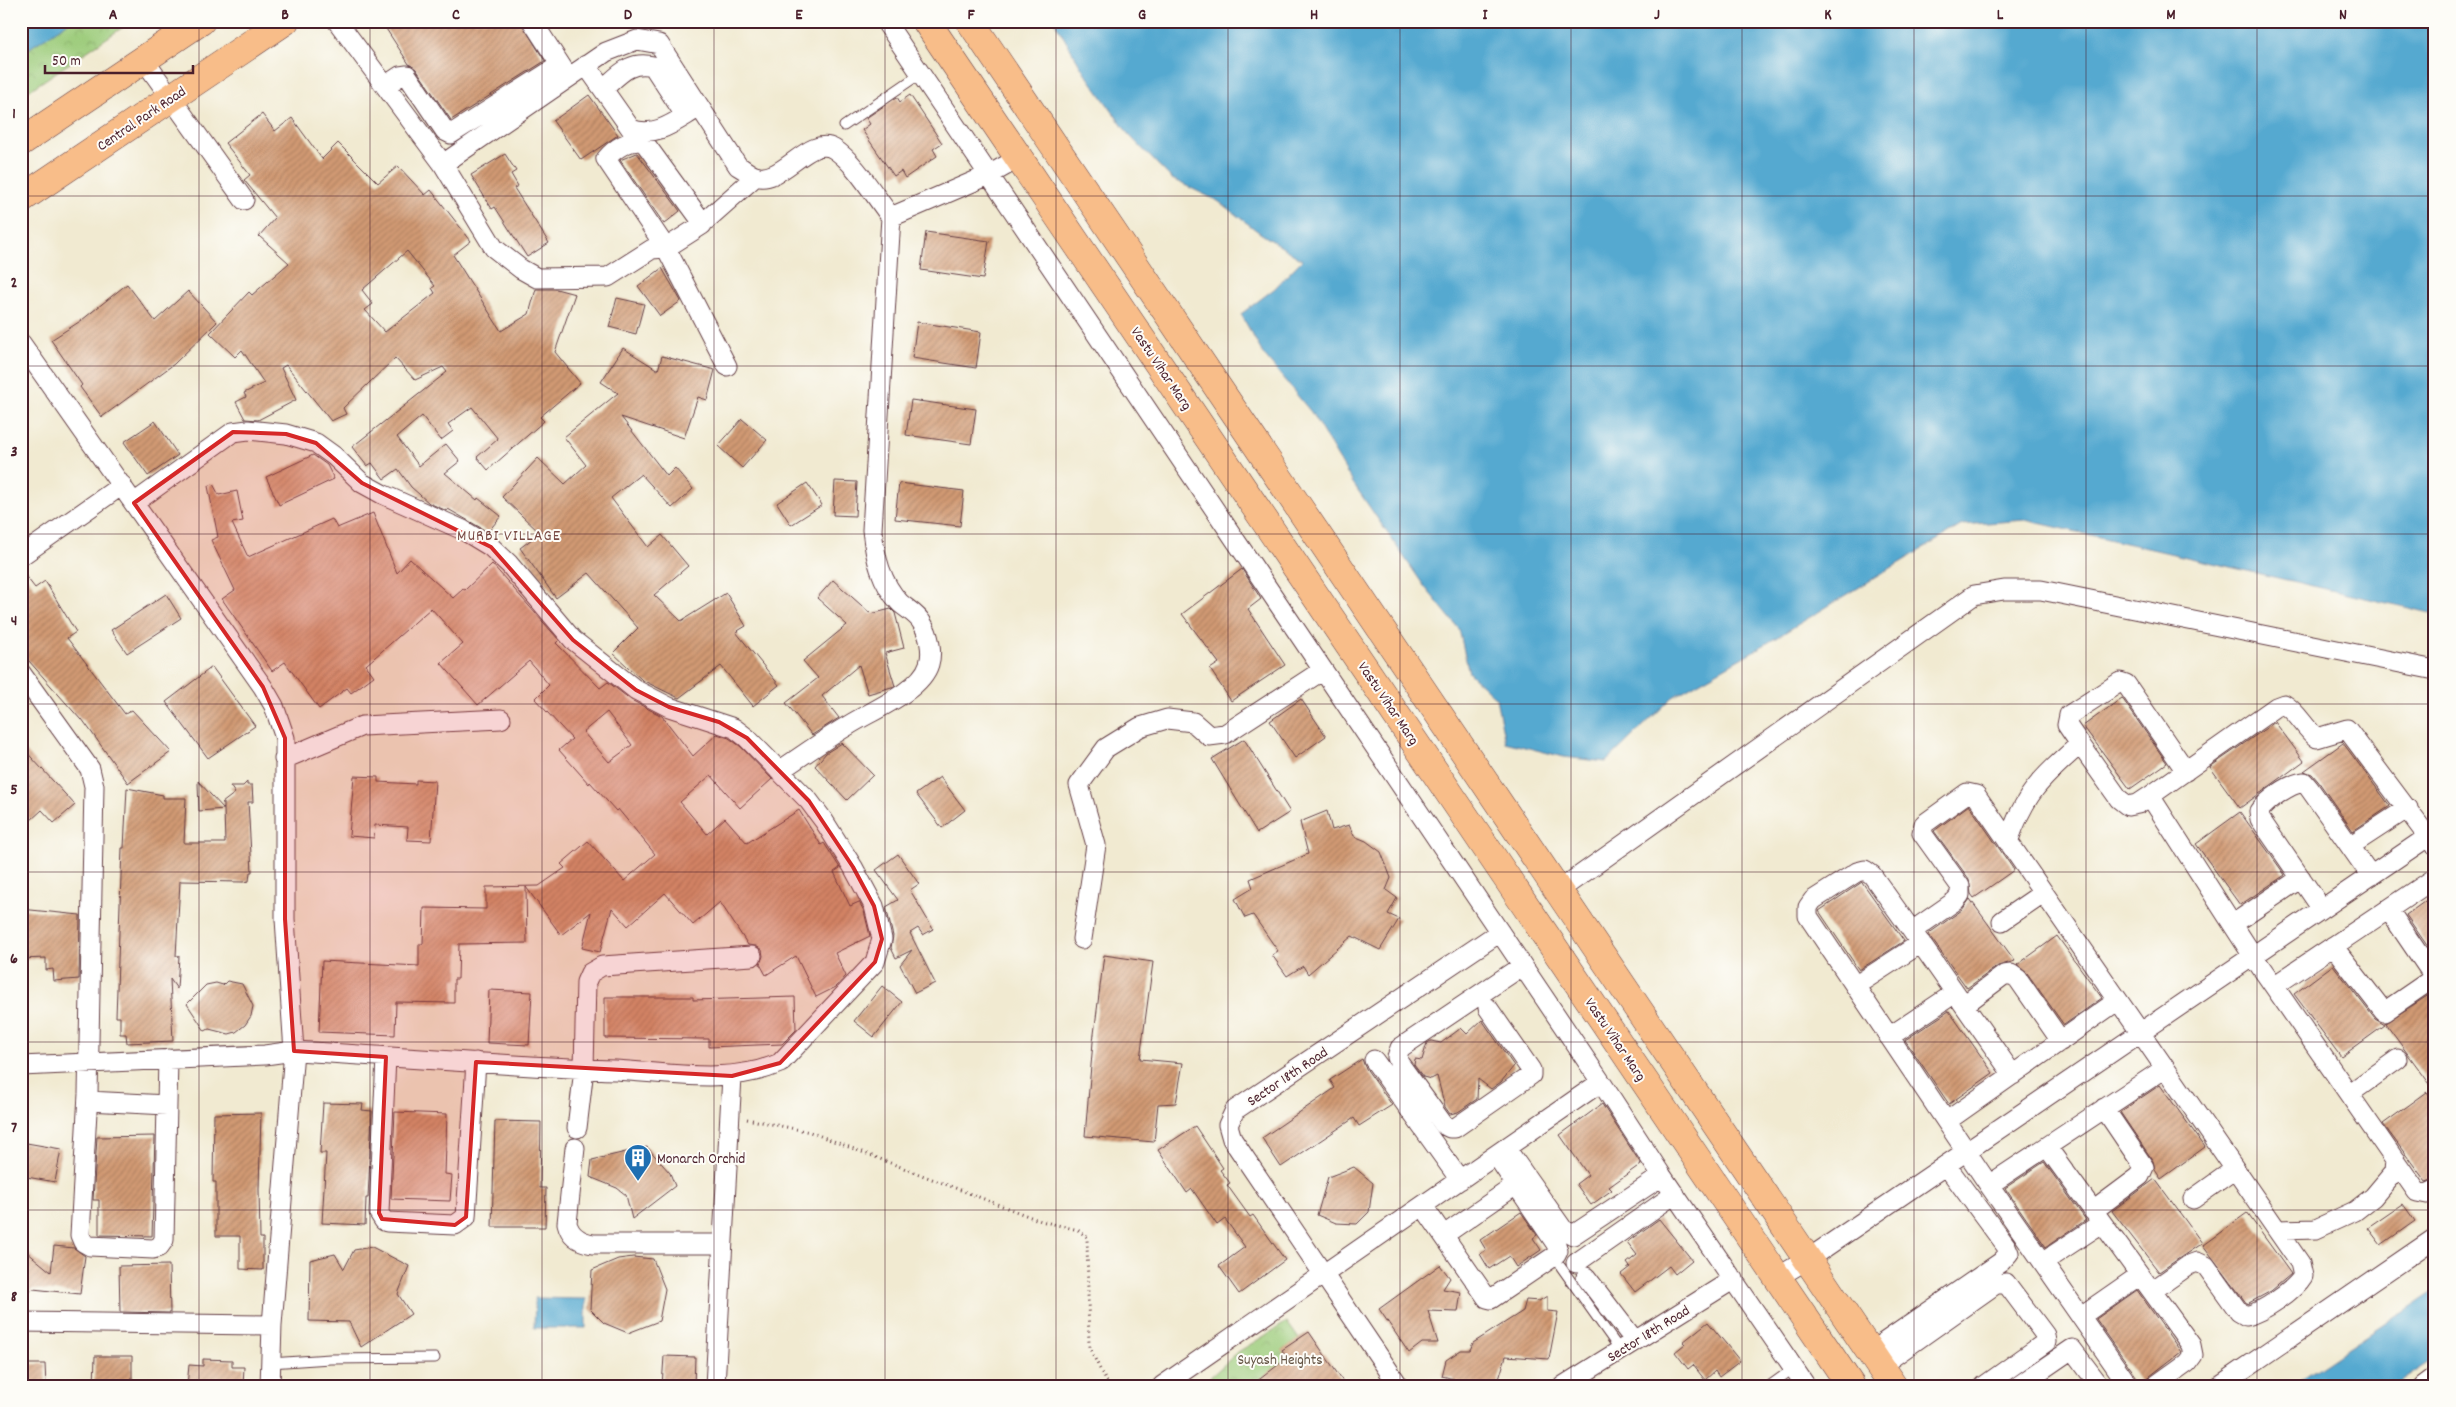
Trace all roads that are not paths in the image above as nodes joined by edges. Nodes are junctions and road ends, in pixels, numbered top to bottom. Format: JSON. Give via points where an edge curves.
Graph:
{"nodes":[{"id":1,"x":201,"y":21,"type":"edge"},
{"id":2,"x":285,"y":21,"type":"edge"},
{"id":3,"x":337,"y":21,"type":"edge"},
{"id":4,"x":532,"y":21,"type":"edge"},
{"id":5,"x":885,"y":21,"type":"edge"},
{"id":6,"x":926,"y":21,"type":"edge"},
{"id":7,"x":970,"y":21,"type":"edge"},
{"id":8,"x":144,"y":60,"type":"junction"},
{"id":9,"x":586,"y":66,"type":"junction"},
{"id":10,"x":564,"y":71,"type":"junction"},
{"id":11,"x":920,"y":74,"type":"junction"},
{"id":12,"x":385,"y":86,"type":"junction"},
{"id":13,"x":603,"y":89,"type":"junction"},
{"id":14,"x":170,"y":98,"type":"junction"},
{"id":15,"x":692,"y":111,"type":"junction"},
{"id":16,"x":844,"y":126,"type":"dead end"},
{"id":17,"x":21,"y":142,"type":"edge"},
{"id":18,"x":1019,"y":158,"type":"junction"},
{"id":19,"x":443,"y":164,"type":"junction"},
{"id":20,"x":989,"y":175,"type":"junction"},
{"id":21,"x":756,"y":176,"type":"junction"},
{"id":22,"x":21,"y":199,"type":"edge"},
{"id":23,"x":244,"y":200,"type":"dead end"},
{"id":24,"x":891,"y":217,"type":"junction"},
{"id":25,"x":703,"y":223,"type":"junction"},
{"id":26,"x":666,"y":248,"type":"junction"},
{"id":27,"x":22,"y":345,"type":"edge"},
{"id":28,"x":728,"y":366,"type":"dead end"},
{"id":29,"x":122,"y":485,"type":"junction"},
{"id":30,"x":134,"y":504,"type":"junction"},
{"id":31,"x":21,"y":556,"type":"edge"},
{"id":32,"x":1323,"y":670,"type":"junction"},
{"id":33,"x":2435,"y":670,"type":"edge"},
{"id":34,"x":26,"y":680,"type":"edge"},
{"id":35,"x":501,"y":719,"type":"dead end"},
{"id":36,"x":2080,"y":744,"type":"junction"},
{"id":37,"x":284,"y":759,"type":"junction"},
{"id":38,"x":2186,"y":770,"type":"junction"},
{"id":39,"x":779,"y":771,"type":"junction"},
{"id":40,"x":2150,"y":796,"type":"junction"},
{"id":41,"x":2408,"y":808,"type":"junction"},
{"id":42,"x":2433,"y":838,"type":"edge"},
{"id":43,"x":2008,"y":842,"type":"junction"},
{"id":44,"x":2350,"y":846,"type":"junction"},
{"id":45,"x":2371,"y":876,"type":"junction"},
{"id":46,"x":2301,"y":878,"type":"junction"},
{"id":47,"x":2435,"y":878,"type":"edge"},
{"id":48,"x":1558,"y":891,"type":"junction"},
{"id":49,"x":2044,"y":894,"type":"junction"},
{"id":50,"x":2322,"y":909,"type":"junction"},
{"id":51,"x":2388,"y":909,"type":"junction"},
{"id":52,"x":2002,"y":921,"type":"dead end"},
{"id":53,"x":2233,"y":924,"type":"junction"},
{"id":54,"x":1500,"y":932,"type":"junction"},
{"id":55,"x":1916,"y":937,"type":"junction"},
{"id":56,"x":1082,"y":939,"type":"dead end"},
{"id":57,"x":2333,"y":946,"type":"junction"},
{"id":58,"x":752,"y":956,"type":"dead end"},
{"id":59,"x":2253,"y":956,"type":"junction"},
{"id":60,"x":1522,"y":966,"type":"junction"},
{"id":61,"x":2435,"y":977,"type":"edge"},
{"id":62,"x":1855,"y":986,"type":"junction"},
{"id":63,"x":2274,"y":986,"type":"junction"},
{"id":64,"x":1960,"y":999,"type":"junction"},
{"id":65,"x":2117,"y":1001,"type":"junction"},
{"id":66,"x":1488,"y":1008,"type":"dead end"},
{"id":67,"x":2140,"y":1033,"type":"junction"},
{"id":68,"x":1889,"y":1037,"type":"junction"},
{"id":69,"x":2061,"y":1040,"type":"junction"},
{"id":70,"x":294,"y":1051,"type":"junction"},
{"id":71,"x":386,"y":1056,"type":"junction"},
{"id":72,"x":168,"y":1059,"type":"junction"},
{"id":73,"x":2398,"y":1059,"type":"dead end"},
{"id":74,"x":1374,"y":1060,"type":"dead end"},
{"id":75,"x":89,"y":1062,"type":"junction"},
{"id":76,"x":476,"y":1062,"type":"junction"},
{"id":77,"x":21,"y":1066,"type":"edge"},
{"id":78,"x":584,"y":1069,"type":"junction"},
{"id":79,"x":2164,"y":1069,"type":"junction"},
{"id":80,"x":2012,"y":1075,"type":"junction"},
{"id":81,"x":732,"y":1076,"type":"junction"},
{"id":82,"x":1601,"y":1082,"type":"junction"},
{"id":83,"x":2349,"y":1094,"type":"junction"},
{"id":84,"x":88,"y":1101,"type":"junction"},
{"id":85,"x":166,"y":1105,"type":"junction"},
{"id":86,"x":2104,"y":1108,"type":"junction"},
{"id":87,"x":1947,"y":1122,"type":"junction"},
{"id":88,"x":577,"y":1128,"type":"dead end"},
{"id":89,"x":2047,"y":1147,"type":"junction"},
{"id":90,"x":575,"y":1148,"type":"dead end"},
{"id":91,"x":1967,"y":1150,"type":"junction"},
{"id":92,"x":1502,"y":1152,"type":"junction"},
{"id":93,"x":2395,"y":1160,"type":"junction"},
{"id":94,"x":1946,"y":1165,"type":"junction"},
{"id":95,"x":2235,"y":1168,"type":"junction"},
{"id":96,"x":1662,"y":1176,"type":"junction"},
{"id":97,"x":1460,"y":1180,"type":"junction"},
{"id":98,"x":1516,"y":1184,"type":"junction"},
{"id":99,"x":1989,"y":1184,"type":"junction"},
{"id":100,"x":2435,"y":1190,"type":"edge"},
{"id":101,"x":1675,"y":1194,"type":"junction"},
{"id":102,"x":2192,"y":1199,"type":"dead end"},
{"id":103,"x":1424,"y":1206,"type":"junction"},
{"id":104,"x":2098,"y":1217,"type":"junction"},
{"id":105,"x":2278,"y":1230,"type":"junction"},
{"id":106,"x":1444,"y":1235,"type":"junction"},
{"id":107,"x":2435,"y":1239,"type":"edge"},
{"id":108,"x":722,"y":1244,"type":"junction"},
{"id":109,"x":1808,"y":1259,"type":"junction"},
{"id":110,"x":2043,"y":1262,"type":"junction"},
{"id":111,"x":1574,"y":1269,"type":"junction"},
{"id":112,"x":1324,"y":1275,"type":"junction"},
{"id":113,"x":2140,"y":1275,"type":"junction"},
{"id":114,"x":1778,"y":1277,"type":"junction"},
{"id":115,"x":1734,"y":1279,"type":"junction"},
{"id":116,"x":2152,"y":1291,"type":"junction"},
{"id":117,"x":2081,"y":1316,"type":"junction"},
{"id":118,"x":21,"y":1322,"type":"edge"},
{"id":119,"x":272,"y":1325,"type":"junction"},
{"id":120,"x":1627,"y":1346,"type":"junction"},
{"id":121,"x":435,"y":1358,"type":"dead end"},
{"id":122,"x":270,"y":1363,"type":"junction"},
{"id":123,"x":1794,"y":1368,"type":"junction"},
{"id":124,"x":1881,"y":1368,"type":"edge"},
{"id":125,"x":2435,"y":1377,"type":"edge"},
{"id":126,"x":270,"y":1386,"type":"edge"},
{"id":127,"x":715,"y":1386,"type":"edge"},
{"id":128,"x":1162,"y":1386,"type":"edge"},
{"id":129,"x":1398,"y":1386,"type":"edge"},
{"id":130,"x":1563,"y":1386,"type":"edge"},
{"id":131,"x":1769,"y":1386,"type":"edge"},
{"id":132,"x":1806,"y":1386,"type":"edge"},
{"id":133,"x":1851,"y":1386,"type":"edge"},
{"id":134,"x":1984,"y":1386,"type":"edge"},
{"id":135,"x":2018,"y":1386,"type":"edge"},
{"id":136,"x":2100,"y":1386,"type":"edge"},
{"id":137,"x":2129,"y":1386,"type":"edge"},
{"id":138,"x":2155,"y":1386,"type":"edge"},
{"id":139,"x":2219,"y":1386,"type":"edge"},
{"id":140,"x":2423,"y":1386,"type":"edge"}],
"edges":[{"from":1,"to":8,"type":"main road"},
{"from":2,"to":14,"type":"main road","name":"Central Park Road"},
{"from":3,"to":12,"type":"street"},
{"from":4,"to":10,"type":"street"},
{"from":5,"to":11,"type":"street"},
{"from":6,"to":18,"type":"main road","name":"Vastu Vihar Marg"},
{"from":7,"to":48,"type":"main road"},
{"from":8,"to":14,"type":"street"},
{"from":8,"to":17,"type":"main road"},
{"from":9,"to":10,"type":"street"},
{"from":9,"to":13,"type":"street"},
{"from":9,"to":15,"type":"street","via":[[606,52],[637,40],[659,44]]},
{"from":10,"to":12,"type":"street","via":[[451,134],[445,131],[407,75]]},
{"from":10,"to":19,"type":"street"},
{"from":11,"to":16,"type":"lane"},
{"from":11,"to":20,"type":"street"},
{"from":12,"to":19,"type":"street"},
{"from":13,"to":15,"type":"street","via":[[631,129],[642,133],[662,130]]},
{"from":13,"to":15,"type":"street","via":[[633,65],[641,63],[653,66]]},
{"from":14,"to":22,"type":"main road","name":"Central Park Road"},
{"from":14,"to":23,"type":"street"},
{"from":15,"to":21,"type":"street","via":[[738,166]]},
{"from":18,"to":20,"type":"street"},
{"from":18,"to":114,"type":"main road","name":"Vastu Vihar Marg"},
{"from":19,"to":26,"type":"street","via":[[494,248],[537,278],[608,278],[652,249]]},
{"from":20,"to":24,"type":"street"},
{"from":20,"to":32,"type":"street"},
{"from":21,"to":24,"type":"street","via":[[769,177],[817,147],[832,148],[844,156]]},
{"from":21,"to":25,"type":"street"},
{"from":24,"to":39,"type":"street","via":[[872,530],[875,558],[884,579],[899,602],[922,622],[930,641],[929,664],[901,695]]},
{"from":25,"to":26,"type":"street"},
{"from":25,"to":26,"type":"street","via":[[644,142],[638,140],[614,150],[606,159]]},
{"from":26,"to":28,"type":"street"},
{"from":27,"to":29,"type":"street"},
{"from":29,"to":30,"type":"street"},
{"from":29,"to":31,"type":"street"},
{"from":30,"to":37,"type":"street","via":[[263,686],[274,706],[284,738]]},
{"from":30,"to":39,"type":"street","via":[[233,432],[248,430],[286,434],[316,443],[368,487],[463,530],[491,547],[573,640],[636,690],[669,707],[734,728]]},
{"from":32,"to":54,"type":"street"},
{"from":32,"to":56,"type":"street","via":[[1225,734],[1209,736],[1193,722],[1167,719],[1140,728],[1106,748],[1079,785],[1096,845]]},
{"from":33,"to":48,"type":"street","via":[[2041,590],[2004,590],[1974,595]]},
{"from":34,"to":75,"type":"street","via":[[86,765],[94,786]]},
{"from":35,"to":37,"type":"street","via":[[362,726]]},
{"from":36,"to":38,"type":"street","via":[[2066,725],[2069,714],[2120,682],[2126,684]]},
{"from":36,"to":40,"type":"street","via":[[2118,799],[2128,806]]},
{"from":36,"to":43,"type":"street","via":[[2040,779],[2017,816]]},
{"from":37,"to":70,"type":"street","via":[[284,919]]},
{"from":38,"to":40,"type":"street"},
{"from":38,"to":41,"type":"street","via":[[2284,704],[2317,738],[2347,729]]},
{"from":39,"to":81,"type":"street","via":[[824,821],[853,867],[874,906],[882,939],[875,962],[780,1063]]},
{"from":40,"to":53,"type":"street"},
{"from":41,"to":42,"type":"street"},
{"from":41,"to":44,"type":"street"},
{"from":42,"to":45,"type":"street"},
{"from":43,"to":49,"type":"street"},
{"from":43,"to":55,"type":"street","via":[[1972,793],[1967,793],[1924,824],[1922,834],[1960,886],[1960,895]]},
{"from":44,"to":45,"type":"street"},
{"from":44,"to":46,"type":"street","via":[[2304,782],[2296,783],[2259,811],[2260,819]]},
{"from":45,"to":50,"type":"street"},
{"from":46,"to":50,"type":"street"},
{"from":46,"to":53,"type":"street"},
{"from":47,"to":51,"type":"street"},
{"from":48,"to":109,"type":"main road"},
{"from":49,"to":52,"type":"street"},
{"from":49,"to":65,"type":"street"},
{"from":50,"to":59,"type":"street"},
{"from":51,"to":57,"type":"street"},
{"from":51,"to":61,"type":"street"},
{"from":53,"to":59,"type":"street"},
{"from":54,"to":60,"type":"street"},
{"from":54,"to":112,"type":"street","name":"Sector 18th Road","via":[[1235,1110],[1228,1125],[1232,1140]]},
{"from":55,"to":62,"type":"street"},
{"from":55,"to":62,"type":"street","via":[[1872,875],[1865,870],[1813,900],[1808,907],[1808,916]]},
{"from":55,"to":64,"type":"street"},
{"from":57,"to":61,"type":"street","via":[[2384,1012]]},
{"from":57,"to":63,"type":"street"},
{"from":58,"to":78,"type":"street","via":[[602,966],[590,973],[586,982]]},
{"from":59,"to":63,"type":"street"},
{"from":59,"to":67,"type":"street"},
{"from":60,"to":66,"type":"street","via":[[1397,1053],[1399,1063],[1444,1126],[1455,1128],[1531,1075],[1527,1064]]},
{"from":60,"to":82,"type":"street"},
{"from":62,"to":68,"type":"street"},
{"from":63,"to":83,"type":"street"},
{"from":64,"to":68,"type":"street"},
{"from":64,"to":69,"type":"street","via":[[2011,974],[2018,979]]},
{"from":64,"to":80,"type":"street"},
{"from":65,"to":67,"type":"street"},
{"from":65,"to":69,"type":"street"},
{"from":67,"to":79,"type":"street"},
{"from":67,"to":91,"type":"street"},
{"from":68,"to":87,"type":"street"},
{"from":69,"to":80,"type":"street"},
{"from":70,"to":71,"type":"street"},
{"from":70,"to":72,"type":"street"},
{"from":70,"to":119,"type":"street"},
{"from":71,"to":76,"type":"street"},
{"from":71,"to":76,"type":"street","via":[[379,1213],[387,1222],[455,1225],[466,1217]]},
{"from":72,"to":75,"type":"street"},
{"from":72,"to":85,"type":"street"},
{"from":73,"to":83,"type":"street"},
{"from":74,"to":97,"type":"street"},
{"from":75,"to":77,"type":"street"},
{"from":75,"to":84,"type":"street"},
{"from":76,"to":78,"type":"street"},
{"from":78,"to":81,"type":"street"},
{"from":78,"to":88,"type":"street"},
{"from":79,"to":86,"type":"street"},
{"from":79,"to":95,"type":"street"},
{"from":80,"to":87,"type":"street"},
{"from":81,"to":108,"type":"street"},
{"from":82,"to":92,"type":"street"},
{"from":82,"to":96,"type":"street"},
{"from":83,"to":93,"type":"street"},
{"from":84,"to":85,"type":"street"},
{"from":84,"to":85,"type":"street","via":[[80,1235],[90,1246],[153,1249],[164,1240]]},
{"from":86,"to":89,"type":"street"},
{"from":86,"to":104,"type":"street","via":[[2144,1167],[2140,1176]]},
{"from":87,"to":91,"type":"street"},
{"from":89,"to":99,"type":"street"},
{"from":89,"to":104,"type":"street"},
{"from":90,"to":108,"type":"street","via":[[567,1223],[574,1236],[593,1244]]},
{"from":91,"to":94,"type":"street"},
{"from":91,"to":99,"type":"street"},
{"from":92,"to":96,"type":"street","via":[[1563,1229],[1573,1235]]},
{"from":92,"to":97,"type":"street"},
{"from":92,"to":98,"type":"street"},
{"from":93,"to":100,"type":"street","via":[[2417,1192],[2427,1194]]},
{"from":93,"to":105,"type":"street","via":[[2394,1172],[2355,1212],[2316,1229]]},
{"from":94,"to":109,"type":"street"},
{"from":94,"to":124,"type":"street","via":[[2009,1254]]},
{"from":95,"to":102,"type":"street"},
{"from":95,"to":105,"type":"street"},
{"from":96,"to":101,"type":"street"},
{"from":97,"to":103,"type":"street"},
{"from":98,"to":106,"type":"street"},
{"from":98,"to":106,"type":"street","via":[[1556,1244],[1556,1255],[1491,1299],[1487,1298]]},
{"from":99,"to":110,"type":"street"},
{"from":101,"to":111,"type":"street"},
{"from":101,"to":115,"type":"street"},
{"from":103,"to":106,"type":"street"},
{"from":103,"to":112,"type":"street"},
{"from":104,"to":110,"type":"street"},
{"from":104,"to":113,"type":"street"},
{"from":105,"to":116,"type":"street","via":[[2300,1263],[2303,1276],[2298,1285],[2255,1314],[2242,1314],[2206,1266],[2197,1262],[2189,1264]]},
{"from":107,"to":139,"type":"street"},
{"from":108,"to":127,"type":"street"},
{"from":109,"to":114,"type":"street"},
{"from":109,"to":124,"type":"main road"},
{"from":110,"to":117,"type":"street"},
{"from":111,"to":120,"type":"street"},
{"from":111,"to":120,"type":"lane"},
{"from":112,"to":128,"type":"street"},
{"from":112,"to":129,"type":"street","name":"Sector 18th Road"},
{"from":113,"to":116,"type":"street"},
{"from":113,"to":117,"type":"street"},
{"from":114,"to":133,"type":"main road","name":"Vastu Vihar Marg"},
{"from":115,"to":120,"type":"street","name":"Sector 18th Road"},
{"from":115,"to":123,"type":"street"},
{"from":116,"to":138,"type":"street","via":[[2190,1345],[2192,1355],[2187,1363]]},
{"from":117,"to":137,"type":"street"},
{"from":118,"to":119,"type":"street"},
{"from":119,"to":122,"type":"street"},
{"from":120,"to":130,"type":"street","name":"Sector 18th Road"},
{"from":121,"to":122,"type":"lane"},
{"from":122,"to":126,"type":"street"},
{"from":123,"to":131,"type":"lane"},
{"from":123,"to":132,"type":"street"},
{"from":124,"to":134,"type":"street","via":[[1996,1284],[2006,1283],[2045,1335],[2046,1342]]},
{"from":125,"to":140,"type":"street"},
{"from":135,"to":136,"type":"street","via":[[2072,1349]]}]}
